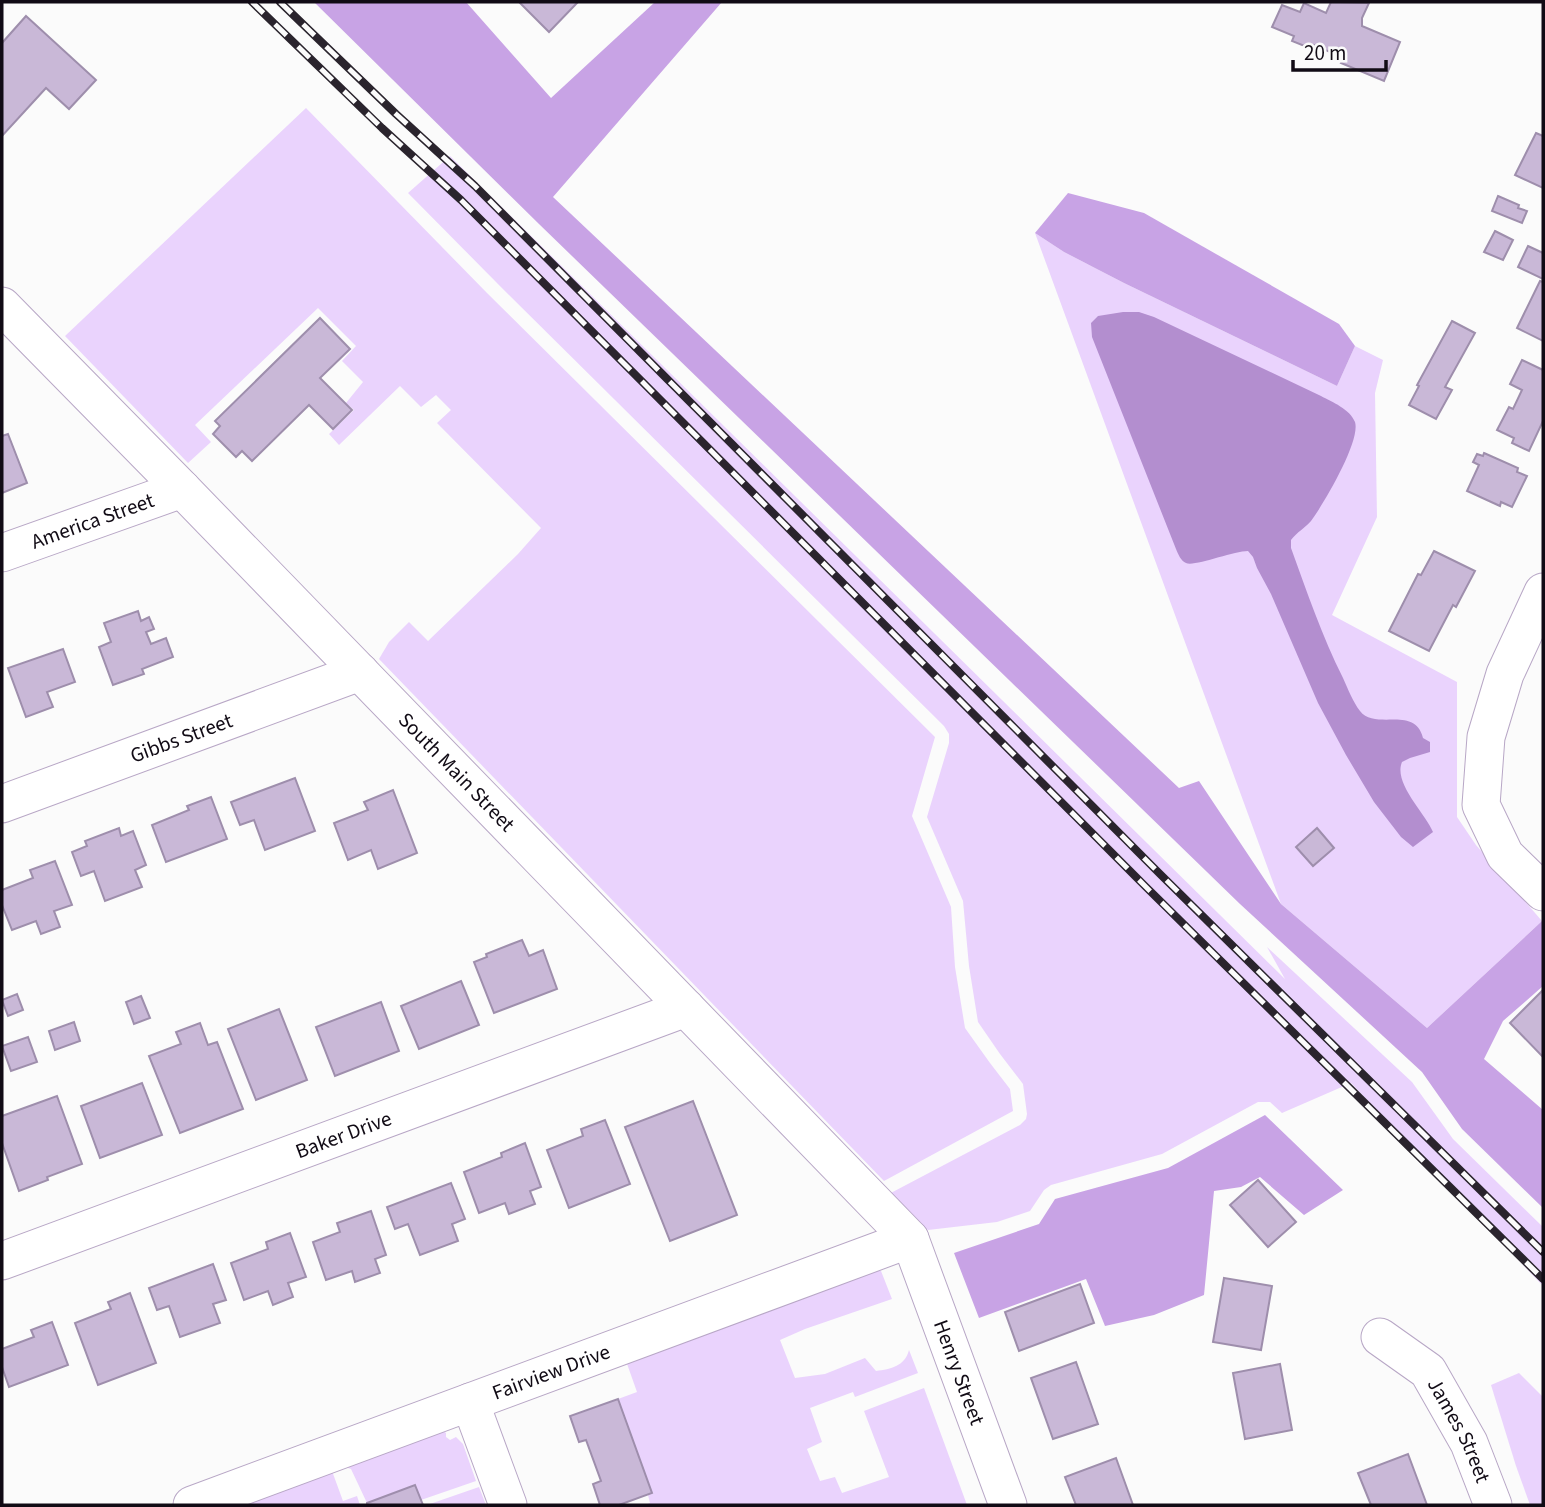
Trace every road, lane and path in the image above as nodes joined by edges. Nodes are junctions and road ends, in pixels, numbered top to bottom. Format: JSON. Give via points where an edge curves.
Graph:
{"nodes":[{"id":1,"x":2,"y":306,"type":"edge"},
{"id":2,"x":182,"y":489,"type":"junction"},
{"id":3,"x":2,"y":553,"type":"edge"},
{"id":4,"x":1543,"y":592,"type":"edge"},
{"id":5,"x":360,"y":672,"type":"junction"},
{"id":6,"x":2,"y":804,"type":"edge"},
{"id":7,"x":1543,"y":892,"type":"edge"},
{"id":8,"x":686,"y":1008,"type":"junction"},
{"id":9,"x":910,"y":1239,"type":"junction"},
{"id":10,"x":2,"y":1261,"type":"edge"},
{"id":11,"x":1380,"y":1337,"type":"dead end"},
{"id":12,"x":470,"y":1402,"type":"junction"},
{"id":13,"x":192,"y":1505,"type":"edge"},
{"id":14,"x":508,"y":1505,"type":"edge"},
{"id":15,"x":1008,"y":1505,"type":"edge"},
{"id":16,"x":1493,"y":1505,"type":"edge"}],
"edges":[{"from":1,"to":2,"type":"street","name":"South Main Street"},
{"from":2,"to":3,"type":"street","name":"America Street"},
{"from":2,"to":5,"type":"street","name":"South Main Street"},
{"from":4,"to":7,"type":"street","via":[[1505,674],[1486,737],[1481,805],[1505,855]]},
{"from":5,"to":6,"type":"street","name":"Gibbs Street"},
{"from":5,"to":8,"type":"street","name":"South Main Street"},
{"from":8,"to":9,"type":"street","name":"South Main Street"},
{"from":8,"to":10,"type":"street","name":"Baker Drive"},
{"from":9,"to":12,"type":"street","name":"Fairview Drive"},
{"from":9,"to":15,"type":"street","name":"Henry Street"},
{"from":11,"to":16,"type":"street","name":"James Street","via":[[1428,1371],[1469,1443]]},
{"from":12,"to":13,"type":"street","name":"Fairview Drive"},
{"from":12,"to":14,"type":"street"}]}
